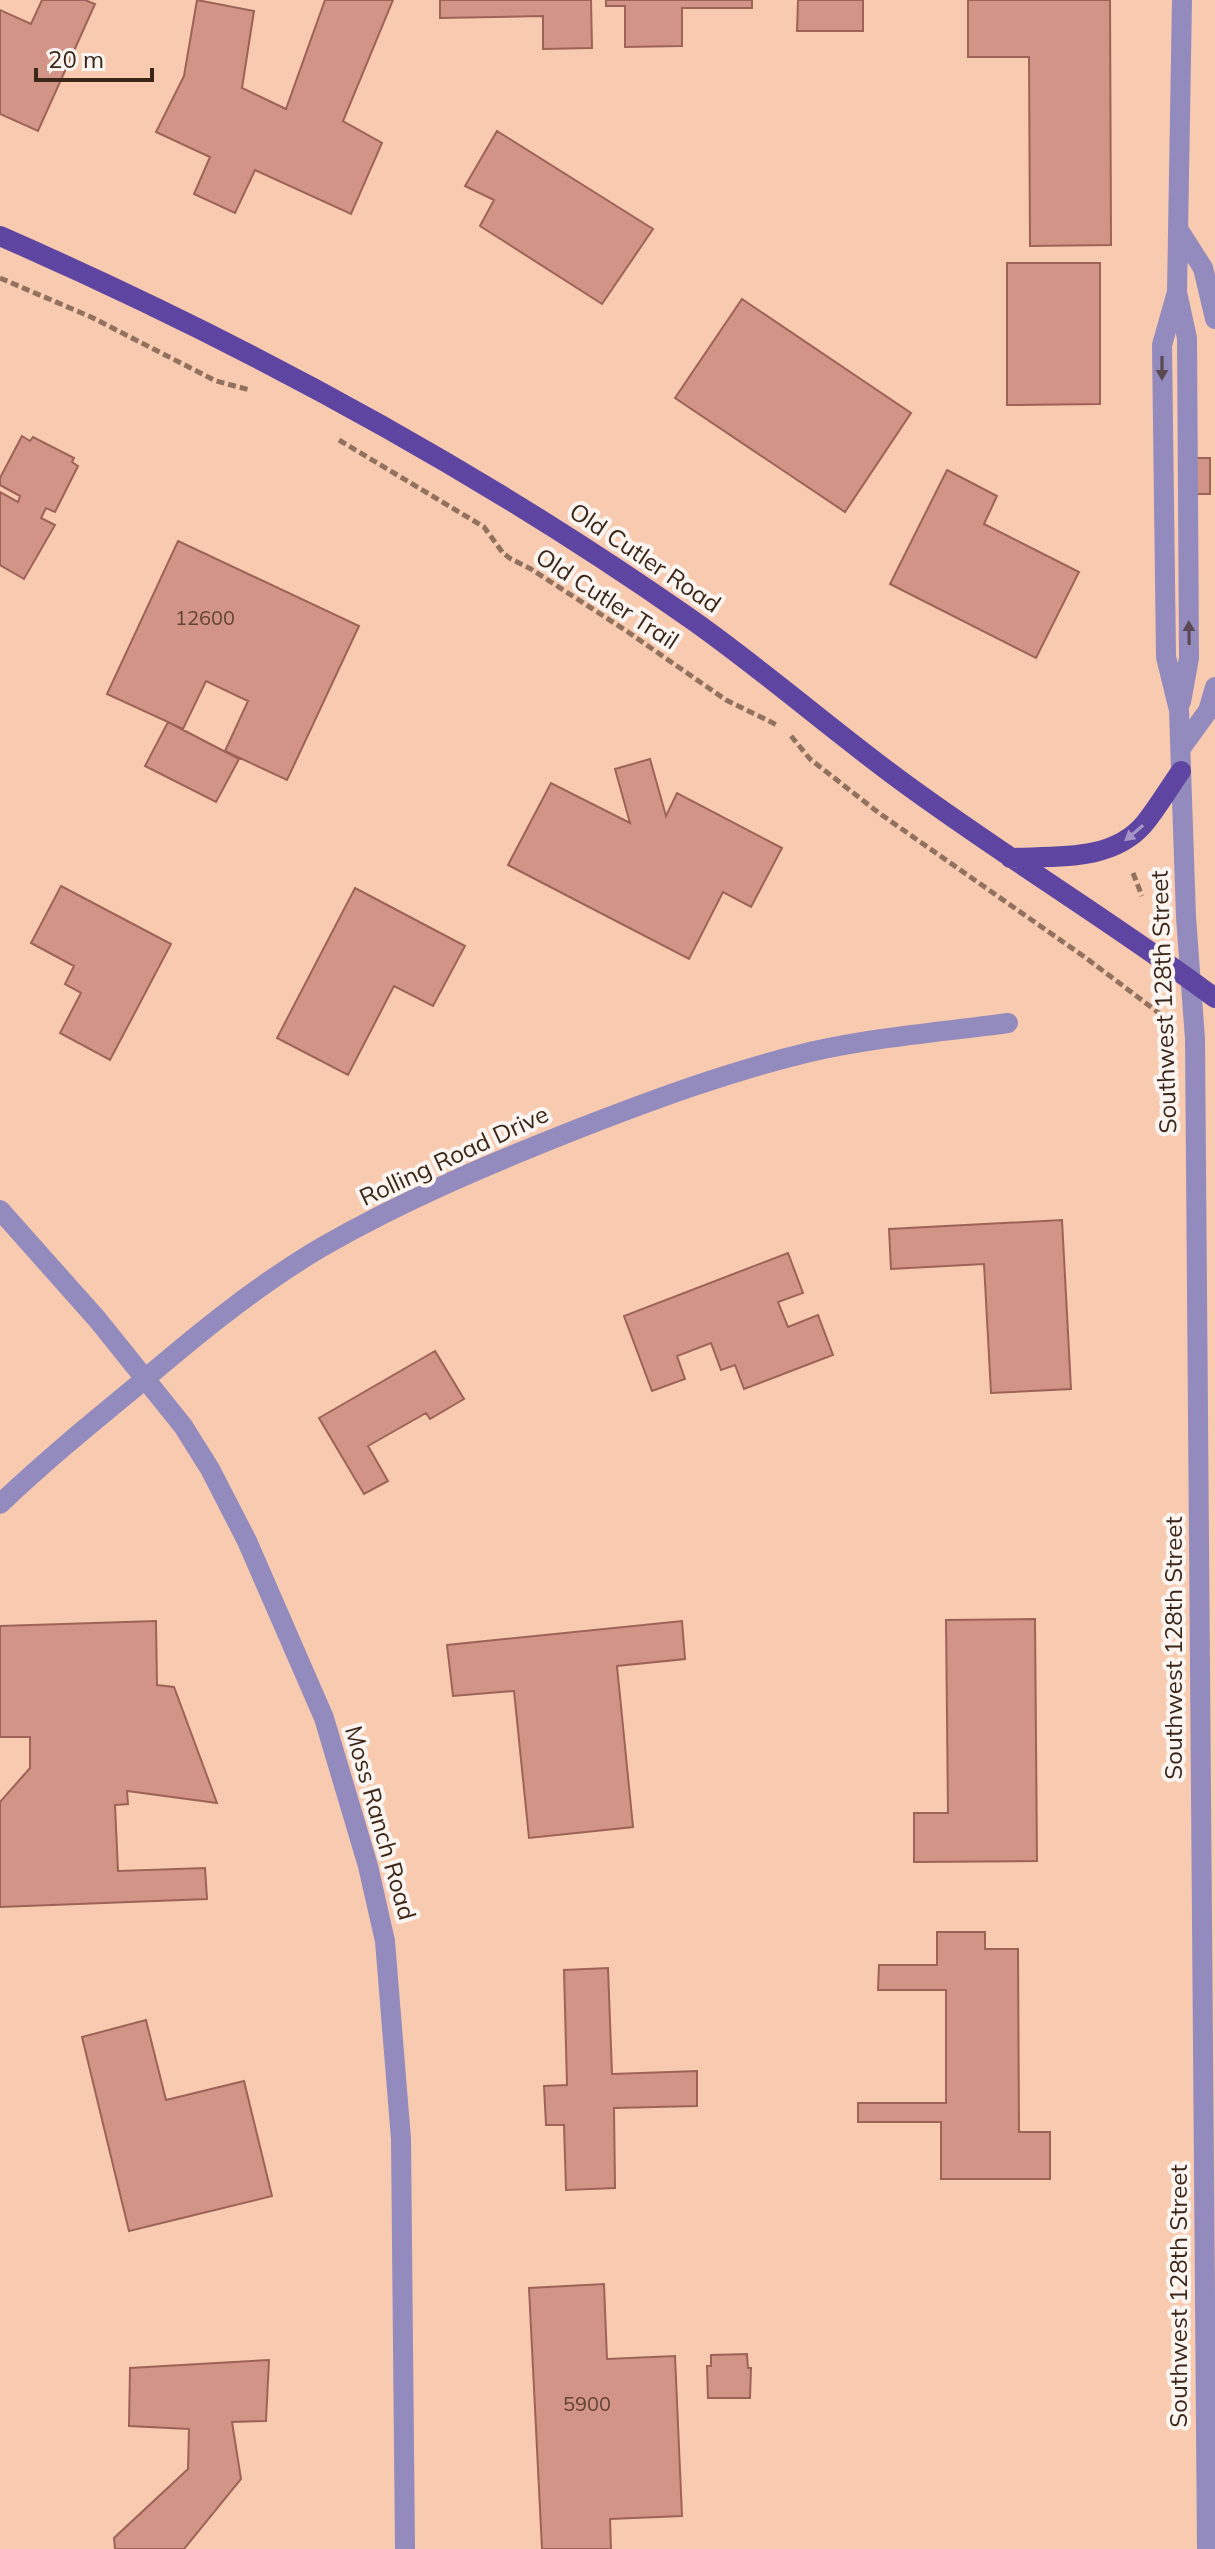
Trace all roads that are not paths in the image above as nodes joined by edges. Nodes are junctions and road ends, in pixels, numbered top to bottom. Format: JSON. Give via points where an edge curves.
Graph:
{"nodes":[{"id":1,"x":1182,"y":0,"type":"edge"},
{"id":2,"x":1178,"y":229,"type":"junction"},
{"id":3,"x":0,"y":236,"type":"edge"},
{"id":4,"x":1215,"y":319,"type":"edge"},
{"id":5,"x":1215,"y":687,"type":"edge"},
{"id":6,"x":1181,"y":748,"type":"junction"},
{"id":7,"x":1181,"y":771,"type":"junction"},
{"id":8,"x":1010,"y":858,"type":"junction"},
{"id":9,"x":1191,"y":980,"type":"junction"},
{"id":10,"x":1215,"y":998,"type":"edge"},
{"id":11,"x":1008,"y":1023,"type":"dead end"},
{"id":12,"x":0,"y":1210,"type":"edge"},
{"id":13,"x":144,"y":1379,"type":"junction"},
{"id":14,"x":0,"y":1504,"type":"edge"},
{"id":15,"x":405,"y":2549,"type":"edge"},
{"id":16,"x":1207,"y":2549,"type":"edge"}],
"edges":[{"from":1,"to":2,"type":"street","name":"Southwest 128th Street"},
{"from":2,"to":4,"type":"street","via":[[1203,268]]},
{"from":2,"to":6,"type":"street","name":"Southwest 128th Street","via":[[1177,292],[1162,345],[1162,479],[1166,657],[1179,710]]},
{"from":3,"to":8,"type":"main road","name":"Old Cutler Road","via":[[200,329],[438,457],[691,618]]},
{"from":5,"to":6,"type":"street","via":[[1208,711]]},
{"from":6,"to":7,"type":"street","name":"Southwest 128th Street"},
{"from":7,"to":8,"type":"main road","one_way":true,"via":[[1146,822],[1119,845],[1073,856]]},
{"from":7,"to":9,"type":"street","name":"Southwest 128th Street"},
{"from":8,"to":9,"type":"main road","name":"Old Cutler Road"},
{"from":9,"to":10,"type":"main road","name":"Old Cutler Road"},
{"from":9,"to":16,"type":"street","name":"Southwest 128th Street","via":[[1196,1055]]},
{"from":11,"to":13,"type":"street","name":"Rolling Road Drive","via":[[811,1052],[656,1099],[521,1151],[323,1247],[213,1322]]},
{"from":12,"to":13,"type":"street","name":"Moss Ranch Road"},
{"from":13,"to":14,"type":"street","name":"Rolling Road Drive"},
{"from":13,"to":15,"type":"street","name":"Moss Ranch Road","via":[[210,1469],[279,1612],[324,1718],[385,1941],[401,2139]]}]}
